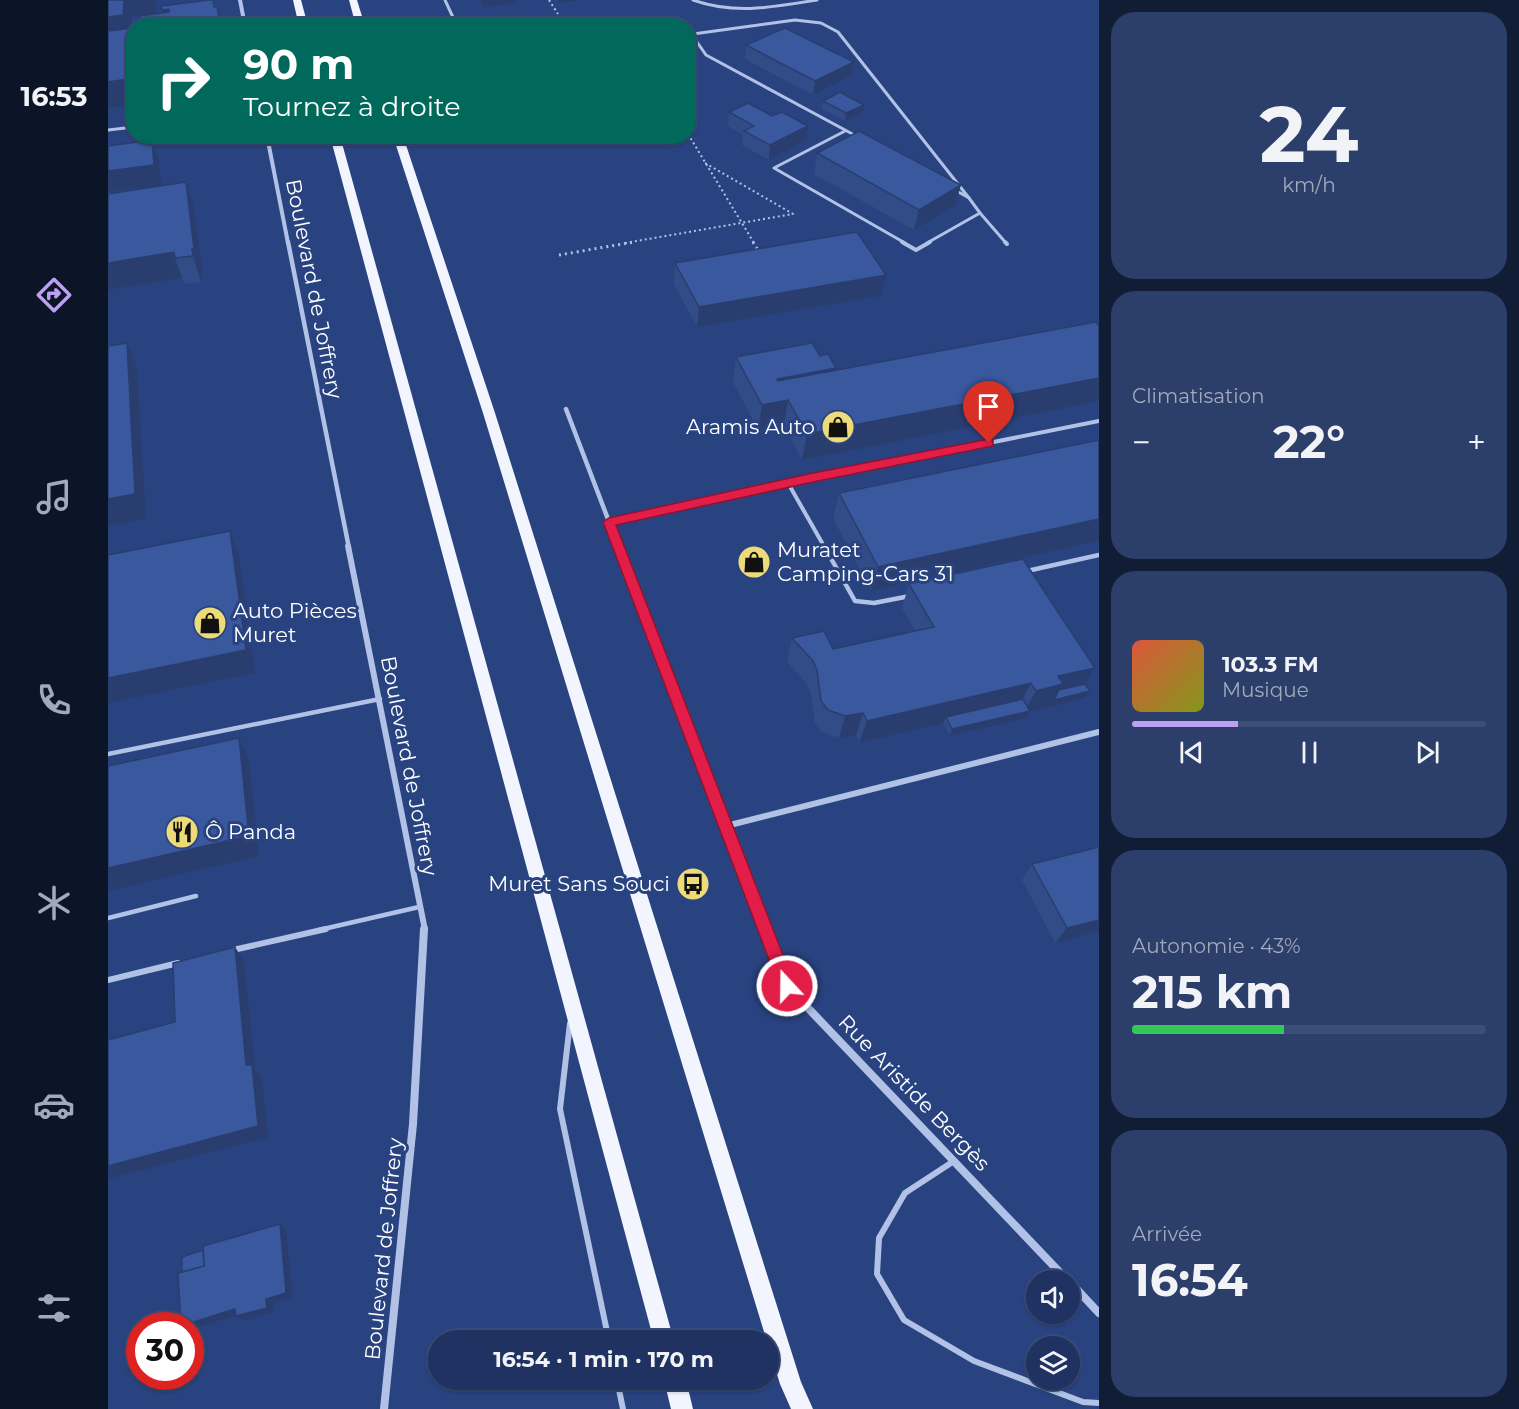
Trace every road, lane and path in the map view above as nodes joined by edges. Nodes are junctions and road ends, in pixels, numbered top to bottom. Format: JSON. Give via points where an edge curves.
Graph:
{"nodes":[{"id":1,"x":240,"y":0,"type":"edge"},
{"id":2,"x":297,"y":0,"type":"edge"},
{"id":3,"x":353,"y":0,"type":"edge"},
{"id":4,"x":445,"y":0,"type":"edge"},
{"id":5,"x":549,"y":0,"type":"edge"},
{"id":6,"x":693,"y":0,"type":"edge"},
{"id":7,"x":817,"y":0,"type":"edge"},
{"id":8,"x":558,"y":14,"type":"dead end"},
{"id":9,"x":243,"y":18,"type":"edge"},
{"id":10,"x":302,"y":18,"type":"edge"},
{"id":11,"x":359,"y":18,"type":"edge"},
{"id":12,"x":453,"y":18,"type":"edge"},
{"id":13,"x":696,"y":34,"type":"edge"},
{"id":14,"x":696,"y":39,"type":"edge"},
{"id":15,"x":126,"y":128,"type":"edge"},
{"id":16,"x":108,"y":130,"type":"edge"},
{"id":17,"x":845,"y":131,"type":"junction"},
{"id":18,"x":866,"y":142,"type":"edge"},
{"id":19,"x":268,"y":144,"type":"edge"},
{"id":20,"x":337,"y":144,"type":"edge"},
{"id":21,"x":401,"y":144,"type":"edge"},
{"id":22,"x":694,"y":144,"type":"edge"},
{"id":23,"x":705,"y":163,"type":"junction"},
{"id":24,"x":948,"y":186,"type":"edge"},
{"id":25,"x":969,"y":198,"type":"junction"},
{"id":26,"x":980,"y":213,"type":"junction"},
{"id":27,"x":741,"y":224,"type":"junction"},
{"id":28,"x":1007,"y":244,"type":"dead end"},
{"id":29,"x":559,"y":255,"type":"dead end"},
{"id":30,"x":761,"y":255,"type":"edge"},
{"id":31,"x":566,"y":409,"type":"dead end"},
{"id":32,"x":1099,"y":421,"type":"edge"},
{"id":33,"x":788,"y":483,"type":"junction"},
{"id":34,"x":609,"y":522,"type":"junction"},
{"id":35,"x":1099,"y":555,"type":"edge"},
{"id":36,"x":1020,"y":572,"type":"edge"},
{"id":37,"x":919,"y":594,"type":"edge"},
{"id":38,"x":380,"y":699,"type":"junction"},
{"id":39,"x":1099,"y":732,"type":"edge"},
{"id":40,"x":108,"y":754,"type":"edge"},
{"id":41,"x":726,"y":826,"type":"junction"},
{"id":42,"x":196,"y":896,"type":"dead end"},
{"id":43,"x":419,"y":907,"type":"junction"},
{"id":44,"x":108,"y":918,"type":"edge"},
{"id":45,"x":220,"y":953,"type":"edge"},
{"id":46,"x":187,"y":961,"type":"edge"},
{"id":47,"x":108,"y":980,"type":"edge"},
{"id":48,"x":572,"y":1005,"type":"junction"},
{"id":49,"x":954,"y":1161,"type":"junction"},
{"id":50,"x":1058,"y":1270,"type":"edge"},
{"id":51,"x":1080,"y":1293,"type":"edge"},
{"id":52,"x":1099,"y":1313,"type":"edge"},
{"id":53,"x":607,"y":1330,"type":"edge"},
{"id":54,"x":661,"y":1330,"type":"edge"},
{"id":55,"x":619,"y":1390,"type":"edge"},
{"id":56,"x":677,"y":1390,"type":"edge"},
{"id":57,"x":1099,"y":1403,"type":"edge"},
{"id":58,"x":384,"y":1409,"type":"edge"},
{"id":59,"x":623,"y":1409,"type":"edge"},
{"id":60,"x":682,"y":1409,"type":"edge"},
{"id":61,"x":802,"y":1409,"type":"edge"}],
"edges":[{"from":1,"to":9,"type":"street"},
{"from":2,"to":10,"type":"main road"},
{"from":3,"to":11,"type":"main road"},
{"from":4,"to":12,"type":"lane"},
{"from":5,"to":8,"type":"path"},
{"from":6,"to":7,"type":"lane","via":[[728,10]]},
{"from":13,"to":25,"type":"lane","via":[[795,20],[821,22],[838,32]]},
{"from":14,"to":17,"type":"lane","via":[[706,55]]},
{"from":15,"to":16,"type":"lane"},
{"from":17,"to":18,"type":"lane"},
{"from":17,"to":26,"type":"lane","via":[[774,168],[916,250]]},
{"from":19,"to":38,"type":"street","name":"Boulevard de Joffrery"},
{"from":20,"to":48,"type":"main road"},
{"from":21,"to":61,"type":"main road"},
{"from":22,"to":23,"type":"path"},
{"from":23,"to":27,"type":"path"},
{"from":23,"to":27,"type":"path","via":[[793,214]]},
{"from":24,"to":25,"type":"lane"},
{"from":25,"to":26,"type":"lane"},
{"from":26,"to":28,"type":"lane"},
{"from":27,"to":29,"type":"path"},
{"from":27,"to":30,"type":"path"},
{"from":31,"to":34,"type":"street","name":"Rue Aristide Bergès"},
{"from":32,"to":33,"type":"lane"},
{"from":33,"to":34,"type":"lane"},
{"from":33,"to":37,"type":"lane","via":[[855,601],[874,603]]},
{"from":34,"to":41,"type":"street","name":"Rue Aristide Bergès"},
{"from":35,"to":36,"type":"lane"},
{"from":38,"to":40,"type":"lane"},
{"from":38,"to":43,"type":"street","name":"Boulevard de Joffrery"},
{"from":39,"to":41,"type":"street"},
{"from":41,"to":49,"type":"street","name":"Rue Aristide Bergès","via":[[787,986]]},
{"from":42,"to":44,"type":"lane"},
{"from":43,"to":45,"type":"lane"},
{"from":43,"to":58,"type":"street","name":"Boulevard de Joffrery","via":[[425,932],[413,1124]]},
{"from":46,"to":47,"type":"lane"},
{"from":48,"to":53,"type":"lane","via":[[560,1109]]},
{"from":48,"to":54,"type":"main road"},
{"from":49,"to":50,"type":"street","name":"Rue Aristide Bergès"},
{"from":49,"to":57,"type":"lane","via":[[906,1193],[879,1238],[876,1274],[904,1320],[974,1361],[1083,1402]]},
{"from":51,"to":52,"type":"street","name":"Rue Aristide Bergès"},
{"from":55,"to":59,"type":"lane"},
{"from":56,"to":60,"type":"main road"}]}
